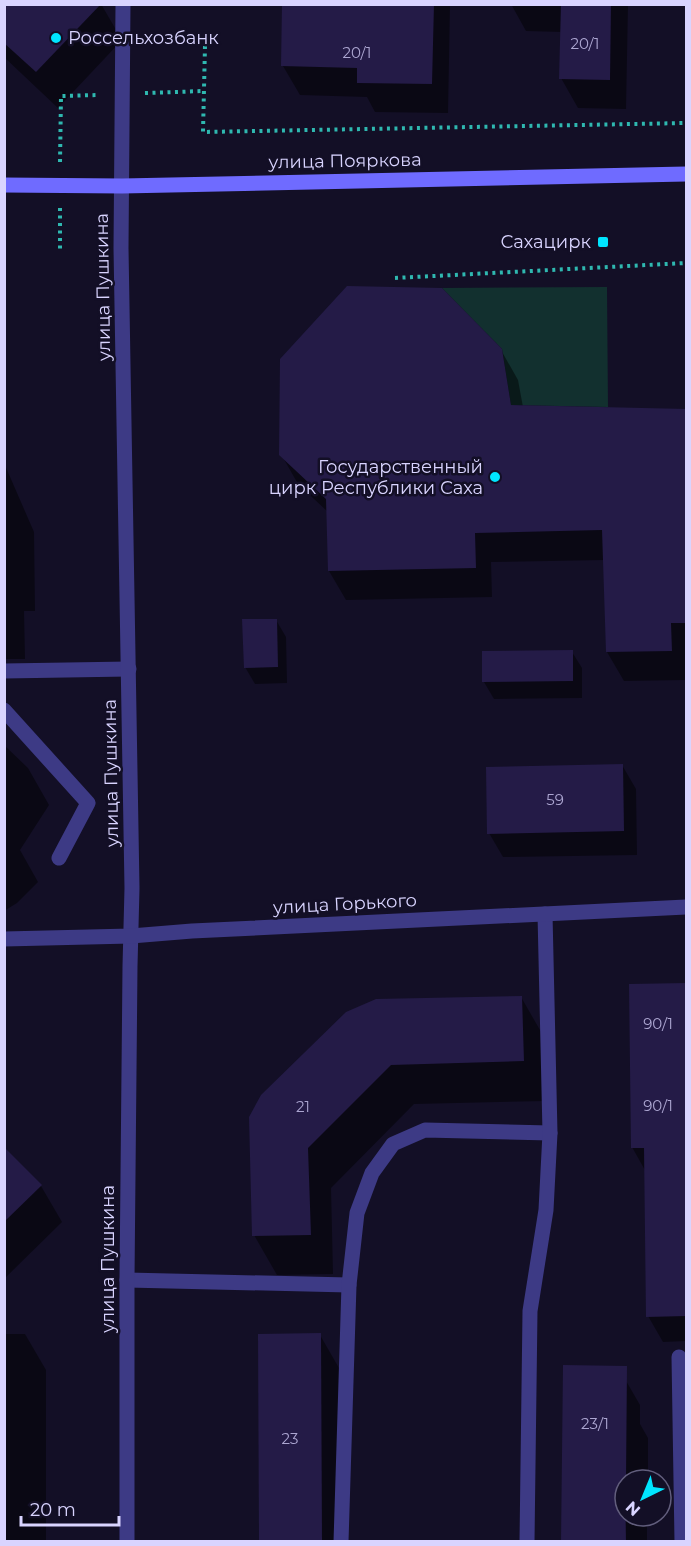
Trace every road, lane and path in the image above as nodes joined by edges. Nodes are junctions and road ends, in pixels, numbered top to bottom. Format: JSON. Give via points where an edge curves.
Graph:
{"nodes":[{"id":1,"x":123,"y":4,"type":"edge"},
{"id":2,"x":205,"y":46,"type":"dead end"},
{"id":3,"x":687,"y":123,"type":"edge"},
{"id":4,"x":687,"y":174,"type":"edge"},
{"id":5,"x":4,"y":185,"type":"edge"},
{"id":6,"x":122,"y":186,"type":"junction"},
{"id":7,"x":687,"y":262,"type":"edge"},
{"id":8,"x":395,"y":278,"type":"dead end"},
{"id":9,"x":129,"y":669,"type":"junction"},
{"id":10,"x":4,"y":671,"type":"edge"},
{"id":11,"x":4,"y":710,"type":"edge"},
{"id":12,"x":59,"y":858,"type":"dead end"},
{"id":13,"x":687,"y":907,"type":"edge"},
{"id":14,"x":545,"y":914,"type":"junction"},
{"id":15,"x":131,"y":936,"type":"junction"},
{"id":16,"x":4,"y":939,"type":"edge"},
{"id":17,"x":550,"y":1133,"type":"junction"},
{"id":18,"x":127,"y":1280,"type":"junction"},
{"id":19,"x":349,"y":1286,"type":"junction"},
{"id":20,"x":679,"y":1357,"type":"dead end"},
{"id":21,"x":127,"y":1542,"type":"edge"},
{"id":22,"x":341,"y":1542,"type":"edge"},
{"id":23,"x":527,"y":1542,"type":"edge"},
{"id":24,"x":682,"y":1542,"type":"edge"}],
"edges":[{"from":1,"to":6,"type":"street","name":"улица Пушкина"},
{"from":2,"to":3,"type":"path","via":[[203,132]]},
{"from":4,"to":6,"type":"main road","name":"улица Пояркова"},
{"from":5,"to":6,"type":"main road","name":"улица Пояркова"},
{"from":6,"to":9,"type":"street","name":"улица Пушкина"},
{"from":7,"to":8,"type":"path"},
{"from":9,"to":10,"type":"street"},
{"from":9,"to":15,"type":"street","name":"улица Пушкина"},
{"from":11,"to":12,"type":"street","via":[[88,803]]},
{"from":13,"to":14,"type":"street","name":"улица Горького"},
{"from":14,"to":15,"type":"street","name":"улица Горького"},
{"from":14,"to":17,"type":"street"},
{"from":15,"to":16,"type":"street","name":"улица Горького"},
{"from":15,"to":18,"type":"street","name":"улица Пушкина"},
{"from":17,"to":19,"type":"street","via":[[425,1130],[393,1144],[372,1173],[357,1213]]},
{"from":17,"to":23,"type":"street","via":[[546,1210],[530,1311]]},
{"from":18,"to":19,"type":"street"},
{"from":18,"to":21,"type":"street","name":"улица Пушкина"},
{"from":19,"to":22,"type":"street"},
{"from":20,"to":24,"type":"street"}]}
